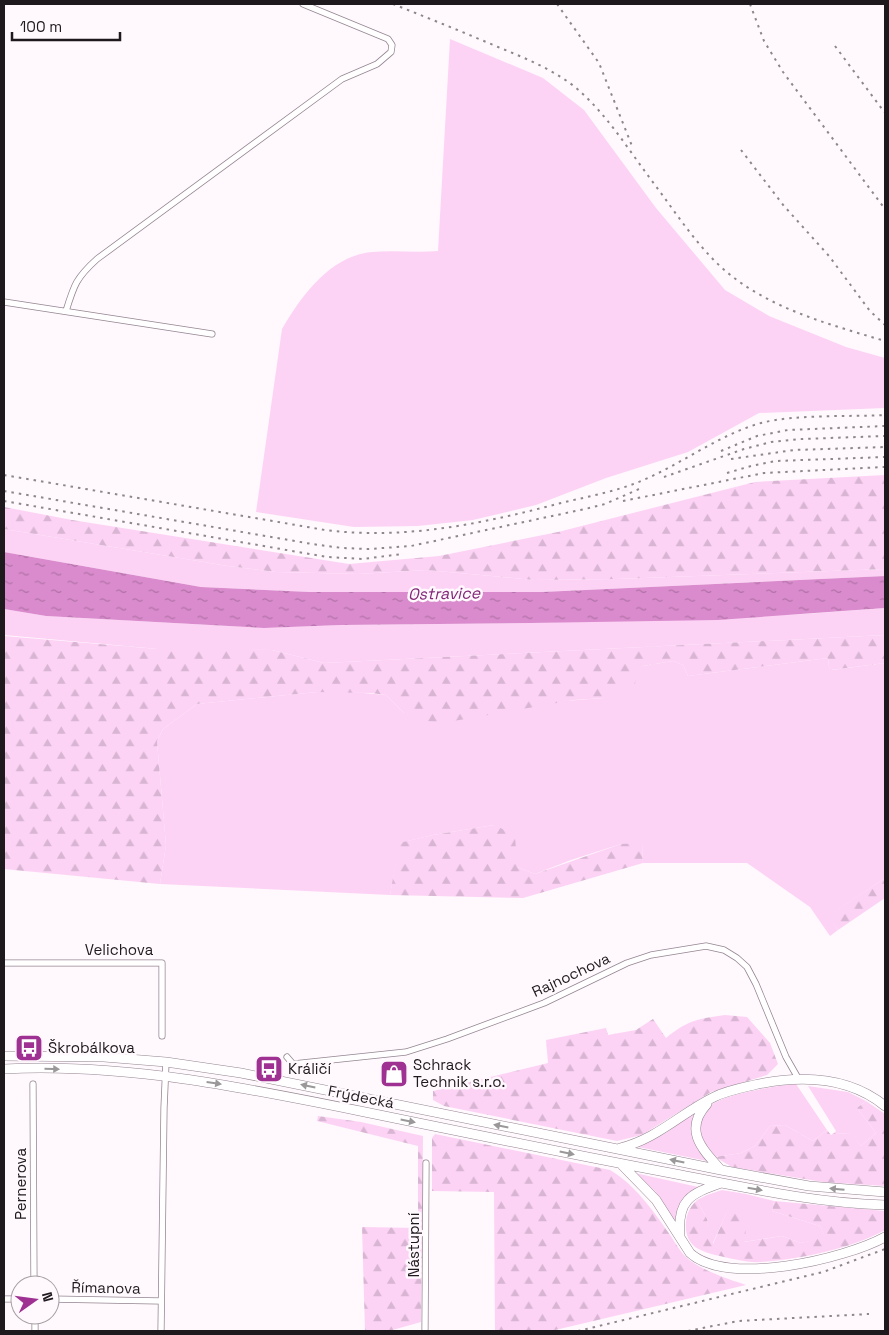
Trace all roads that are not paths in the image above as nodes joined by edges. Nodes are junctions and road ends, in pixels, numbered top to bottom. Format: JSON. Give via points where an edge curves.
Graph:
{"nodes":[{"id":1,"x":303,"y":4,"type":"edge"},
{"id":2,"x":4,"y":302,"type":"edge"},
{"id":3,"x":66,"y":311,"type":"junction"},
{"id":4,"x":212,"y":334,"type":"dead end"},
{"id":5,"x":4,"y":963,"type":"edge"},
{"id":6,"x":162,"y":1036,"type":"dead end"},
{"id":7,"x":4,"y":1056,"type":"edge"},
{"id":8,"x":287,"y":1057,"type":"dead end"},
{"id":9,"x":166,"y":1062,"type":"junction"},
{"id":10,"x":4,"y":1069,"type":"edge"},
{"id":11,"x":165,"y":1076,"type":"junction"},
{"id":12,"x":798,"y":1078,"type":"junction"},
{"id":13,"x":33,"y":1084,"type":"dead end"},
{"id":14,"x":714,"y":1098,"type":"junction"},
{"id":15,"x":885,"y":1106,"type":"edge"},
{"id":16,"x":618,"y":1148,"type":"junction"},
{"id":17,"x":426,"y":1163,"type":"dead end"},
{"id":18,"x":621,"y":1164,"type":"junction"},
{"id":19,"x":721,"y":1170,"type":"junction"},
{"id":20,"x":722,"y":1183,"type":"junction"},
{"id":21,"x":885,"y":1192,"type":"edge"},
{"id":22,"x":882,"y":1205,"type":"edge"},
{"id":23,"x":885,"y":1237,"type":"edge"},
{"id":24,"x":680,"y":1239,"type":"junction"},
{"id":25,"x":34,"y":1275,"type":"edge"},
{"id":26,"x":60,"y":1300,"type":"edge"},
{"id":27,"x":161,"y":1301,"type":"junction"},
{"id":28,"x":425,"y":1329,"type":"edge"},
{"id":29,"x":161,"y":1331,"type":"edge"}],
"edges":[{"from":1,"to":3,"type":"street","via":[[388,39],[392,43],[391,52],[376,64],[342,79],[97,260],[76,281]]},
{"from":2,"to":3,"type":"street"},
{"from":3,"to":4,"type":"street"},
{"from":5,"to":6,"type":"street","name":"Velichova","via":[[162,963]]},
{"from":7,"to":9,"type":"main road","name":"Frýdecká","via":[[104,1057]]},
{"from":8,"to":12,"type":"street","name":"Rajnochova","via":[[293,1064],[406,1052],[544,1003],[627,963],[710,946],[732,954],[746,967]]},
{"from":9,"to":11,"type":"street"},
{"from":16,"to":9,"type":"main road","name":"Frýdecká","one_way":true,"via":[[268,1078]]},
{"from":10,"to":11,"type":"main road","name":"Frýdecká","one_way":true,"via":[[73,1069]]},
{"from":11,"to":18,"type":"main road","name":"Frýdecká","one_way":true,"via":[[240,1087]]},
{"from":11,"to":27,"type":"street"},
{"from":12,"to":14,"type":"main road","via":[[750,1086]]},
{"from":12,"to":15,"type":"main road","via":[[848,1086],[870,1095]]},
{"from":13,"to":25,"type":"street","name":"Pernerova"},
{"from":14,"to":16,"type":"main road","via":[[653,1136]]},
{"from":14,"to":19,"type":"main road","via":[[699,1115],[696,1132],[701,1146]]},
{"from":19,"to":16,"type":"main road","name":"Frýdecká","one_way":true},
{"from":17,"to":28,"type":"street","name":"Nástupní"},
{"from":18,"to":20,"type":"main road","name":"Frýdecká"},
{"from":18,"to":24,"type":"main road","via":[[656,1200]]},
{"from":21,"to":19,"type":"main road","name":"Frýdecká","one_way":true,"via":[[809,1186]]},
{"from":20,"to":22,"type":"main road","name":"Frýdecká","one_way":true,"via":[[808,1198]]},
{"from":20,"to":24,"type":"main road","via":[[699,1191],[686,1201],[680,1214]]},
{"from":23,"to":24,"type":"main road","via":[[836,1257],[759,1268],[708,1263],[692,1255]]},
{"from":26,"to":27,"type":"street","name":"Římanova"},
{"from":27,"to":29,"type":"street"}]}
